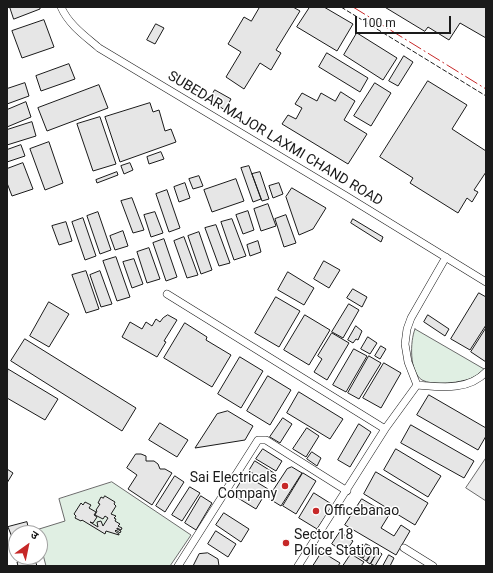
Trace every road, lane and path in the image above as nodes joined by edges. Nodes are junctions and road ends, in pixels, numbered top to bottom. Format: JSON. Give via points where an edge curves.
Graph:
{"nodes":[{"id":1,"x":61,"y":7,"type":"edge"},
{"id":2,"x":446,"y":257,"type":"junction"},
{"id":3,"x":486,"y":282,"type":"edge"},
{"id":4,"x":167,"y":294,"type":"dead end"},
{"id":5,"x":486,"y":372,"type":"edge"},
{"id":6,"x":417,"y":385,"type":"junction"},
{"id":7,"x":385,"y":429,"type":"junction"},
{"id":8,"x":347,"y":491,"type":"junction"},
{"id":9,"x":404,"y":548,"type":"dead end"},
{"id":10,"x":178,"y":566,"type":"edge"},
{"id":11,"x":298,"y":566,"type":"edge"},
{"id":12,"x":433,"y":566,"type":"edge"}],
"edges":[{"from":1,"to":2,"type":"street","name":"SUBEDAR MAJOR LAXMI CHAND ROAD","via":[[65,16],[81,34],[99,48]]},
{"from":2,"to":3,"type":"street","name":"SUBEDAR MAJOR LAXMI CHAND ROAD"},
{"from":2,"to":6,"type":"street","via":[[407,329],[405,344],[408,362]]},
{"from":4,"to":7,"type":"street"},
{"from":5,"to":6,"type":"street","via":[[468,384],[445,388]]},
{"from":6,"to":7,"type":"street"},
{"from":7,"to":8,"type":"street"},
{"from":8,"to":10,"type":"street","via":[[266,440],[258,440]]},
{"from":8,"to":11,"type":"street"},
{"from":9,"to":12,"type":"street"}]}
